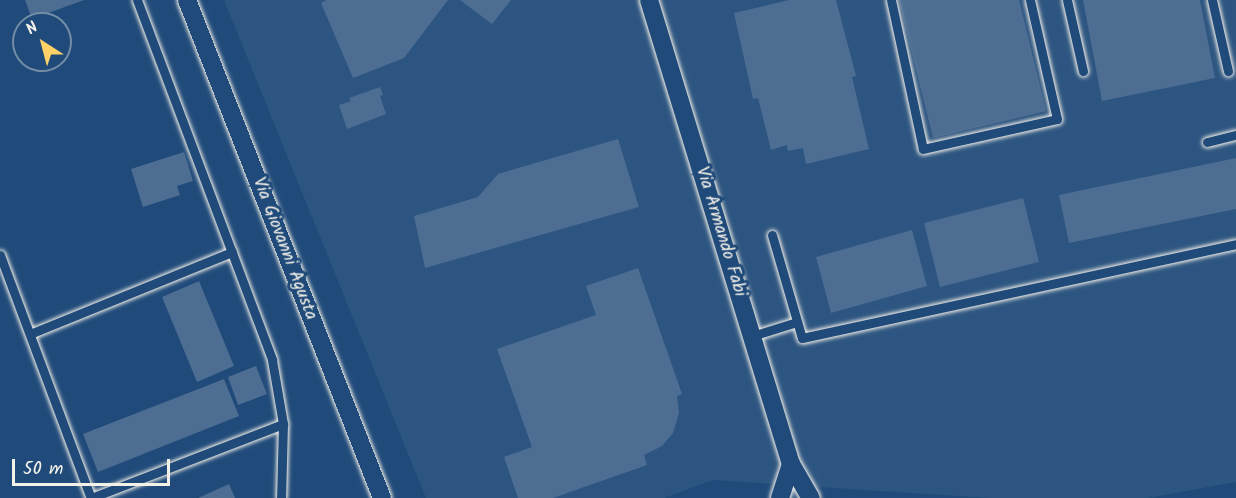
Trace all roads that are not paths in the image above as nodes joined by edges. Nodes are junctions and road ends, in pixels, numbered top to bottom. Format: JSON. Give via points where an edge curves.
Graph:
{"nodes":[{"id":1,"x":136,"y":0,"type":"edge"},
{"id":2,"x":649,"y":0,"type":"edge"},
{"id":3,"x":891,"y":0,"type":"edge"},
{"id":4,"x":1030,"y":0,"type":"edge"},
{"id":5,"x":1067,"y":0,"type":"edge"},
{"id":6,"x":1212,"y":0,"type":"edge"},
{"id":7,"x":189,"y":1,"type":"edge"},
{"id":8,"x":1083,"y":71,"type":"dead end"},
{"id":9,"x":1228,"y":71,"type":"dead end"},
{"id":10,"x":1236,"y":135,"type":"edge"},
{"id":11,"x":1207,"y":142,"type":"dead end"},
{"id":12,"x":772,"y":235,"type":"dead end"},
{"id":13,"x":1236,"y":244,"type":"edge"},
{"id":14,"x":232,"y":252,"type":"junction"},
{"id":15,"x":0,"y":255,"type":"edge"},
{"id":16,"x":797,"y":322,"type":"junction"},
{"id":17,"x":30,"y":334,"type":"junction"},
{"id":18,"x":752,"y":336,"type":"junction"},
{"id":19,"x":283,"y":424,"type":"junction"},
{"id":20,"x":791,"y":464,"type":"junction"},
{"id":21,"x":282,"y":498,"type":"edge"},
{"id":22,"x":382,"y":498,"type":"edge"},
{"id":23,"x":780,"y":498,"type":"edge"},
{"id":24,"x":811,"y":498,"type":"edge"}],
"edges":[{"from":1,"to":14,"type":"lane"},
{"from":2,"to":18,"type":"street","name":"Via Armando Fabi"},
{"from":3,"to":4,"type":"lane","via":[[923,149],[1057,119]]},
{"from":5,"to":8,"type":"lane"},
{"from":6,"to":9,"type":"lane"},
{"from":7,"to":22,"type":"street","name":"Via Giovanni Agusta"},
{"from":10,"to":11,"type":"lane"},
{"from":12,"to":16,"type":"lane"},
{"from":13,"to":16,"type":"lane","via":[[802,338]]},
{"from":14,"to":17,"type":"lane"},
{"from":14,"to":19,"type":"lane","via":[[272,360]]},
{"from":15,"to":17,"type":"lane"},
{"from":16,"to":18,"type":"lane"},
{"from":17,"to":19,"type":"lane","via":[[91,498]]},
{"from":18,"to":20,"type":"street","name":"Via Armando Fabi"},
{"from":19,"to":21,"type":"lane"},
{"from":20,"to":23,"type":"street"},
{"from":20,"to":24,"type":"street","name":"Via Armando Fabi"}]}
